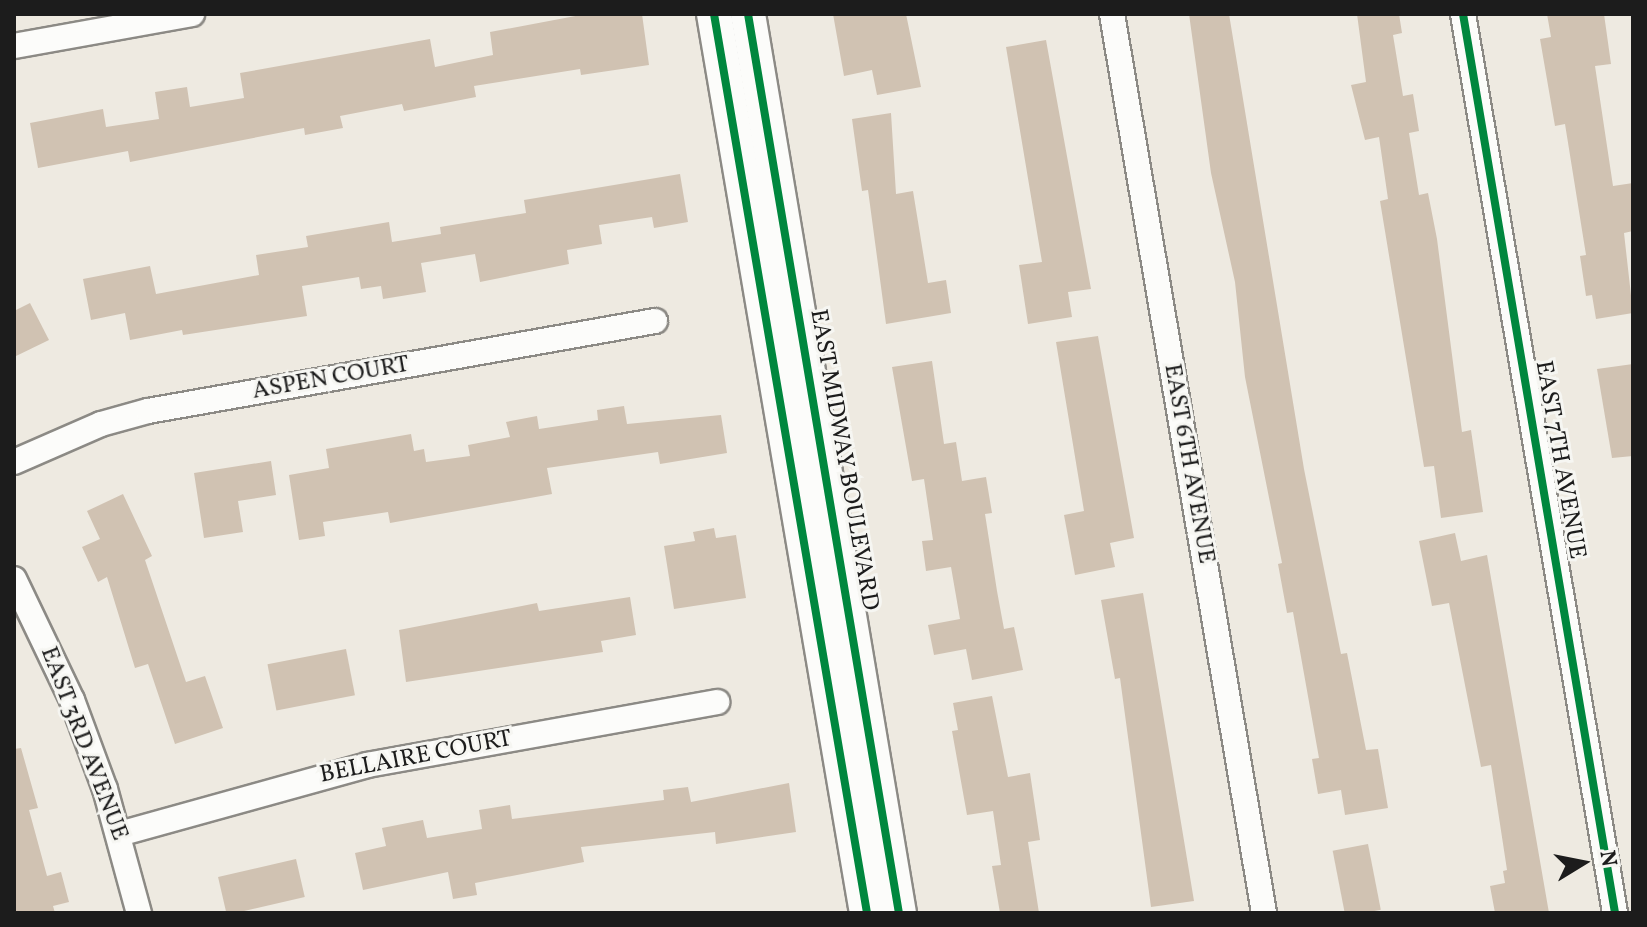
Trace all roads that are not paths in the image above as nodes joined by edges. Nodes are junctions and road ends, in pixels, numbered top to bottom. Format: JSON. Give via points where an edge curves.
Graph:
{"nodes":[{"id":1,"x":192,"y":14,"type":"edge"},
{"id":2,"x":714,"y":14,"type":"edge"},
{"id":3,"x":748,"y":14,"type":"edge"},
{"id":4,"x":1112,"y":14,"type":"edge"},
{"id":5,"x":1463,"y":14,"type":"edge"},
{"id":6,"x":14,"y":46,"type":"edge"},
{"id":7,"x":655,"y":321,"type":"dead end"},
{"id":8,"x":14,"y":462,"type":"edge"},
{"id":9,"x":14,"y":579,"type":"edge"},
{"id":10,"x":717,"y":702,"type":"dead end"},
{"id":11,"x":119,"y":834,"type":"junction"},
{"id":12,"x":139,"y":913,"type":"edge"},
{"id":13,"x":867,"y":913,"type":"edge"},
{"id":14,"x":899,"y":913,"type":"edge"},
{"id":15,"x":1264,"y":913,"type":"edge"},
{"id":16,"x":1615,"y":913,"type":"edge"}],
"edges":[{"from":1,"to":6,"type":"street"},
{"from":2,"to":13,"type":"main road"},
{"from":3,"to":14,"type":"main road","name":"EAST MIDWAY BOULEVARD"},
{"from":4,"to":15,"type":"street","name":"EAST 6TH AVENUE"},
{"from":5,"to":16,"type":"street","name":"EAST 7TH AVENUE"},
{"from":7,"to":8,"type":"street","name":"ASPEN COURT","via":[[148,411],[101,424]]},
{"from":9,"to":11,"type":"street","name":"EAST 3RD AVENUE","via":[[72,700]]},
{"from":10,"to":11,"type":"street","name":"BELLAIRE COURT","via":[[367,765]]},
{"from":11,"to":12,"type":"street","name":"EAST 3RD AVENUE"}]}
